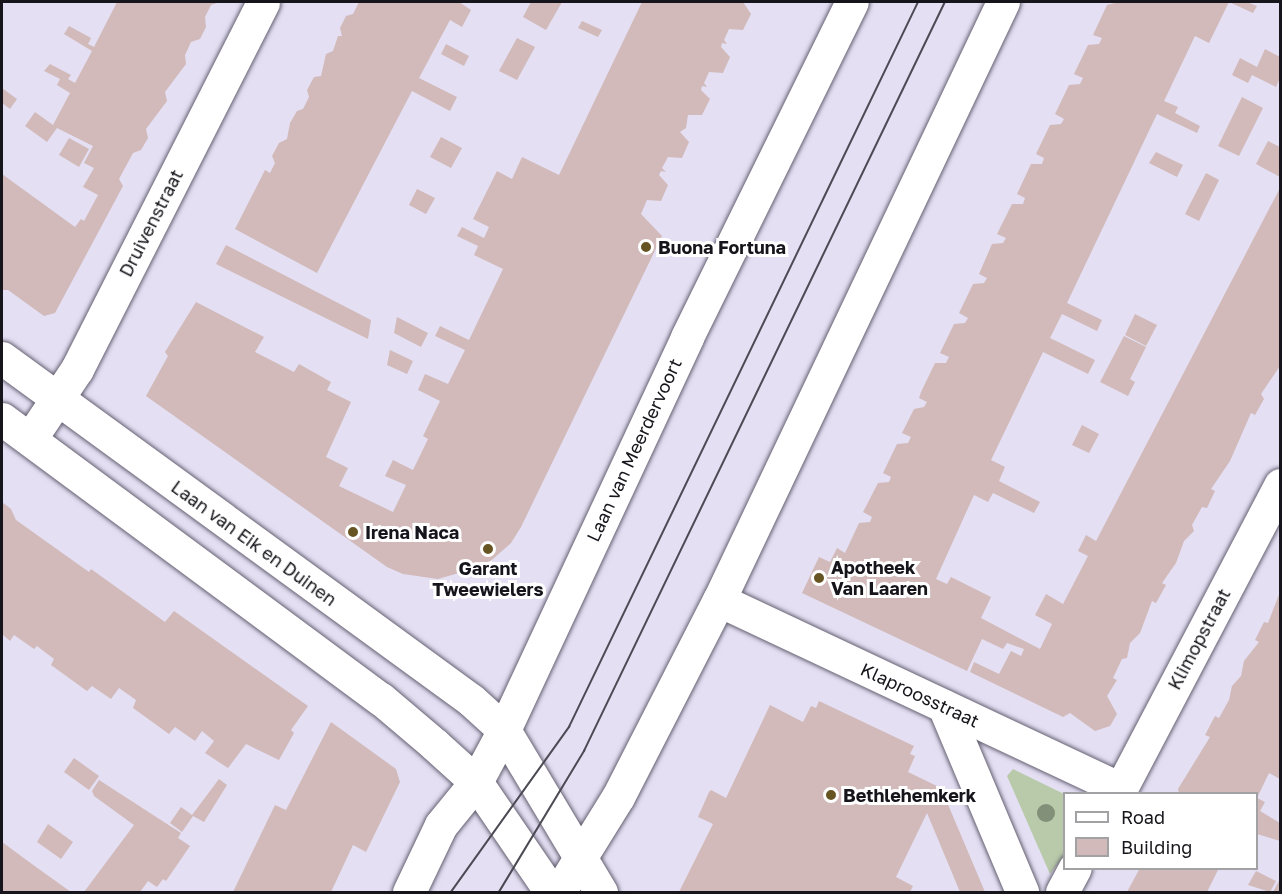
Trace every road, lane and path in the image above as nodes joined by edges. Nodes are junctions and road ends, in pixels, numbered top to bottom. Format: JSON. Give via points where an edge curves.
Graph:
{"nodes":[{"id":1,"x":263,"y":2,"type":"edge"},
{"id":2,"x":852,"y":2,"type":"edge"},
{"id":3,"x":1003,"y":2,"type":"edge"},
{"id":4,"x":2,"y":358,"type":"edge"},
{"id":5,"x":59,"y":399,"type":"junction"},
{"id":6,"x":2,"y":419,"type":"edge"},
{"id":7,"x":30,"y":439,"type":"junction"},
{"id":8,"x":1281,"y":484,"type":"edge"},
{"id":9,"x":719,"y":600,"type":"junction"},
{"id":10,"x":944,"y":706,"type":"junction"},
{"id":11,"x":504,"y":730,"type":"junction"},
{"id":12,"x":476,"y":782,"type":"junction"},
{"id":13,"x":1119,"y":791,"type":"edge"},
{"id":14,"x":581,"y":857,"type":"junction"},
{"id":15,"x":1074,"y":870,"type":"edge"},
{"id":16,"x":409,"y":892,"type":"edge"},
{"id":17,"x":550,"y":892,"type":"edge"},
{"id":18,"x":559,"y":892,"type":"edge"},
{"id":19,"x":601,"y":892,"type":"edge"},
{"id":20,"x":1022,"y":892,"type":"edge"},
{"id":21,"x":1062,"y":892,"type":"edge"}],
"edges":[{"from":1,"to":5,"type":"street","name":"Druivenstraat"},
{"from":2,"to":11,"type":"street","name":"Laan van Meerdervoort","via":[[687,337]]},
{"from":3,"to":9,"type":"street"},
{"from":4,"to":5,"type":"street","name":"Laan van Eik en Duinen"},
{"from":5,"to":7,"type":"street","name":"Druivenstraat"},
{"from":5,"to":11,"type":"street","name":"Laan van Eik en Duinen","via":[[471,700]]},
{"from":6,"to":7,"type":"street"},
{"from":7,"to":12,"type":"street","via":[[381,699]]},
{"from":8,"to":13,"type":"street","name":"Klimopstraat"},
{"from":9,"to":10,"type":"street","name":"Klaproosstraat"},
{"from":9,"to":14,"type":"street","via":[[618,797]]},
{"from":10,"to":13,"type":"street","name":"Klaproosstraat"},
{"from":10,"to":20,"type":"street"},
{"from":11,"to":12,"type":"street","name":"Laan van Meerdervoort"},
{"from":11,"to":14,"type":"street","name":"Laan van Eik en Duinen"},
{"from":12,"to":16,"type":"street","name":"Laan van Meerdervoort","via":[[441,825]]},
{"from":12,"to":17,"type":"street"},
{"from":14,"to":18,"type":"street"},
{"from":14,"to":19,"type":"street","name":"Laan van Eik en Duinen"},
{"from":15,"to":21,"type":"street"}]}
